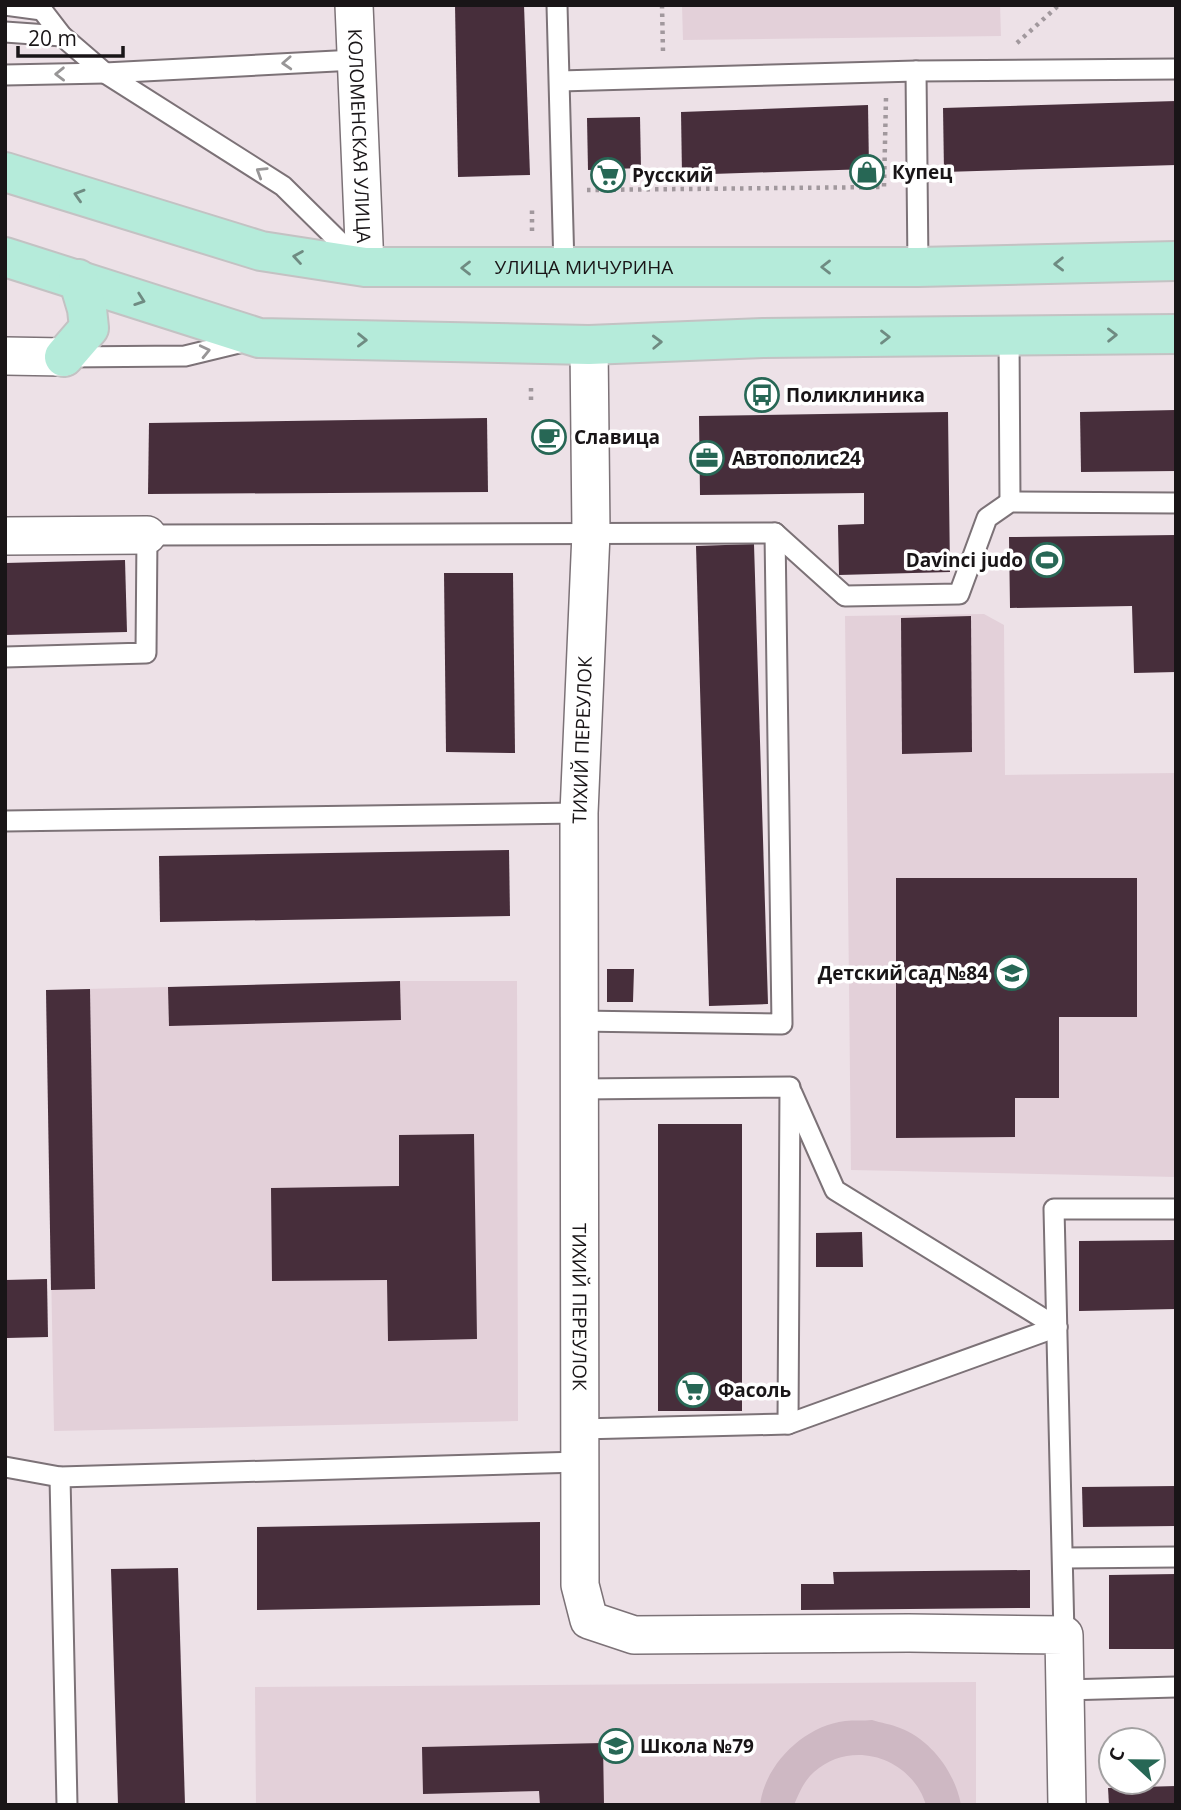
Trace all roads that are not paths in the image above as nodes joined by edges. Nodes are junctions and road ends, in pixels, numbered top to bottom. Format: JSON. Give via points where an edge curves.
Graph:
{"nodes":[{"id":1,"x":5,"y":5,"type":"edge"},
{"id":2,"x":354,"y":5,"type":"edge"},
{"id":3,"x":557,"y":5,"type":"edge"},
{"id":4,"x":5,"y":32,"type":"edge"},
{"id":5,"x":62,"y":36,"type":"junction"},
{"id":6,"x":355,"y":60,"type":"junction"},
{"id":7,"x":1176,"y":69,"type":"edge"},
{"id":8,"x":916,"y":71,"type":"junction"},
{"id":9,"x":105,"y":73,"type":"junction"},
{"id":10,"x":5,"y":75,"type":"edge"},
{"id":11,"x":560,"y":81,"type":"junction"},
{"id":12,"x":5,"y":172,"type":"edge"},
{"id":13,"x":5,"y":257,"type":"edge"},
{"id":14,"x":1176,"y":261,"type":"edge"},
{"id":15,"x":365,"y":267,"type":"junction"},
{"id":16,"x":564,"y":267,"type":"junction"},
{"id":17,"x":918,"y":267,"type":"junction"},
{"id":18,"x":78,"y":279,"type":"junction"},
{"id":19,"x":1176,"y":334,"type":"edge"},
{"id":20,"x":1009,"y":336,"type":"junction"},
{"id":21,"x":259,"y":338,"type":"junction"},
{"id":22,"x":589,"y":345,"type":"junction"},
{"id":23,"x":5,"y":356,"type":"edge"},
{"id":24,"x":64,"y":357,"type":"junction"},
{"id":25,"x":1010,"y":502,"type":"junction"},
{"id":26,"x":1176,"y":503,"type":"edge"},
{"id":27,"x":775,"y":533,"type":"junction"},
{"id":28,"x":591,"y":534,"type":"junction"},
{"id":29,"x":147,"y":535,"type":"junction"},
{"id":30,"x":5,"y":536,"type":"edge"},
{"id":31,"x":5,"y":657,"type":"edge"},
{"id":32,"x":579,"y":813,"type":"junction"},
{"id":33,"x":5,"y":821,"type":"edge"},
{"id":34,"x":579,"y":1021,"type":"junction"},
{"id":35,"x":790,"y":1087,"type":"junction"},
{"id":36,"x":580,"y":1089,"type":"junction"},
{"id":37,"x":1176,"y":1209,"type":"edge"},
{"id":38,"x":1057,"y":1327,"type":"junction"},
{"id":39,"x":788,"y":1424,"type":"junction"},
{"id":40,"x":580,"y":1446,"type":"junction"},
{"id":41,"x":5,"y":1467,"type":"edge"},
{"id":42,"x":60,"y":1477,"type":"junction"},
{"id":43,"x":1064,"y":1558,"type":"junction"},
{"id":44,"x":1176,"y":1558,"type":"edge"},
{"id":45,"x":1064,"y":1635,"type":"junction"},
{"id":46,"x":1176,"y":1687,"type":"edge"},
{"id":47,"x":1064,"y":1690,"type":"junction"},
{"id":48,"x":67,"y":1805,"type":"edge"},
{"id":49,"x":1068,"y":1805,"type":"edge"}],
"edges":[{"from":1,"to":5,"type":"lane","via":[[42,9]]},
{"from":2,"to":6,"type":"street","name":"КОЛОМЕНСКАЯ УЛИЦА"},
{"from":3,"to":11,"type":"lane"},
{"from":4,"to":5,"type":"lane"},
{"from":5,"to":9,"type":"lane"},
{"from":6,"to":9,"type":"lane","one_way":true},
{"from":6,"to":15,"type":"street","name":"КОЛОМЕНСКАЯ УЛИЦА"},
{"from":7,"to":8,"type":"lane"},
{"from":8,"to":11,"type":"lane"},
{"from":8,"to":17,"type":"lane"},
{"from":9,"to":10,"type":"lane","one_way":true},
{"from":15,"to":9,"type":"lane","one_way":true,"via":[[283,186]]},
{"from":11,"to":16,"type":"lane"},
{"from":15,"to":12,"type":"main road","name":"УЛИЦА МИЧУРИНА","one_way":true,"via":[[261,251]]},
{"from":13,"to":18,"type":"main road"},
{"from":14,"to":17,"type":"main road","name":"УЛИЦА МИЧУРИНА","one_way":true},
{"from":16,"to":15,"type":"main road","name":"УЛИЦА МИЧУРИНА","one_way":true},
{"from":17,"to":16,"type":"main road","name":"УЛИЦА МИЧУРИНА","one_way":true},
{"from":18,"to":21,"type":"main road","one_way":true},
{"from":18,"to":24,"type":"main road","via":[[89,328]]},
{"from":20,"to":19,"type":"main road","one_way":true},
{"from":22,"to":20,"type":"main road","one_way":true},
{"from":20,"to":25,"type":"lane"},
{"from":21,"to":22,"type":"main road","one_way":true},
{"from":24,"to":21,"type":"lane","one_way":true,"via":[[185,356]]},
{"from":22,"to":28,"type":"street","name":"ТИХИЙ ПЕРЕУЛОК"},
{"from":23,"to":24,"type":"street"},
{"from":25,"to":26,"type":"lane"},
{"from":25,"to":27,"type":"lane","via":[[987,518],[959,594],[845,596]]},
{"from":27,"to":28,"type":"lane"},
{"from":27,"to":34,"type":"lane","via":[[782,1024]]},
{"from":28,"to":29,"type":"lane"},
{"from":28,"to":32,"type":"street","name":"ТИХИЙ ПЕРЕУЛОК"},
{"from":29,"to":30,"type":"street"},
{"from":29,"to":31,"type":"lane","via":[[146,653]]},
{"from":32,"to":33,"type":"lane"},
{"from":32,"to":34,"type":"street","name":"ТИХИЙ ПЕРЕУЛОК"},
{"from":34,"to":36,"type":"street","name":"ТИХИЙ ПЕРЕУЛОК"},
{"from":35,"to":36,"type":"lane"},
{"from":35,"to":38,"type":"lane","via":[[835,1190]]},
{"from":35,"to":39,"type":"lane"},
{"from":36,"to":40,"type":"street","name":"ТИХИЙ ПЕРЕУЛОК"},
{"from":37,"to":38,"type":"lane","via":[[1054,1209]]},
{"from":38,"to":39,"type":"lane"},
{"from":38,"to":43,"type":"lane"},
{"from":39,"to":40,"type":"lane"},
{"from":40,"to":42,"type":"lane"},
{"from":40,"to":45,"type":"street","name":"ТИХИЙ ПЕРЕУЛОК","via":[[580,1585],[589,1620],[634,1635]]},
{"from":41,"to":42,"type":"lane"},
{"from":42,"to":48,"type":"lane"},
{"from":43,"to":44,"type":"lane"},
{"from":43,"to":45,"type":"lane"},
{"from":45,"to":47,"type":"street"},
{"from":46,"to":47,"type":"lane"},
{"from":47,"to":49,"type":"street"}]}
